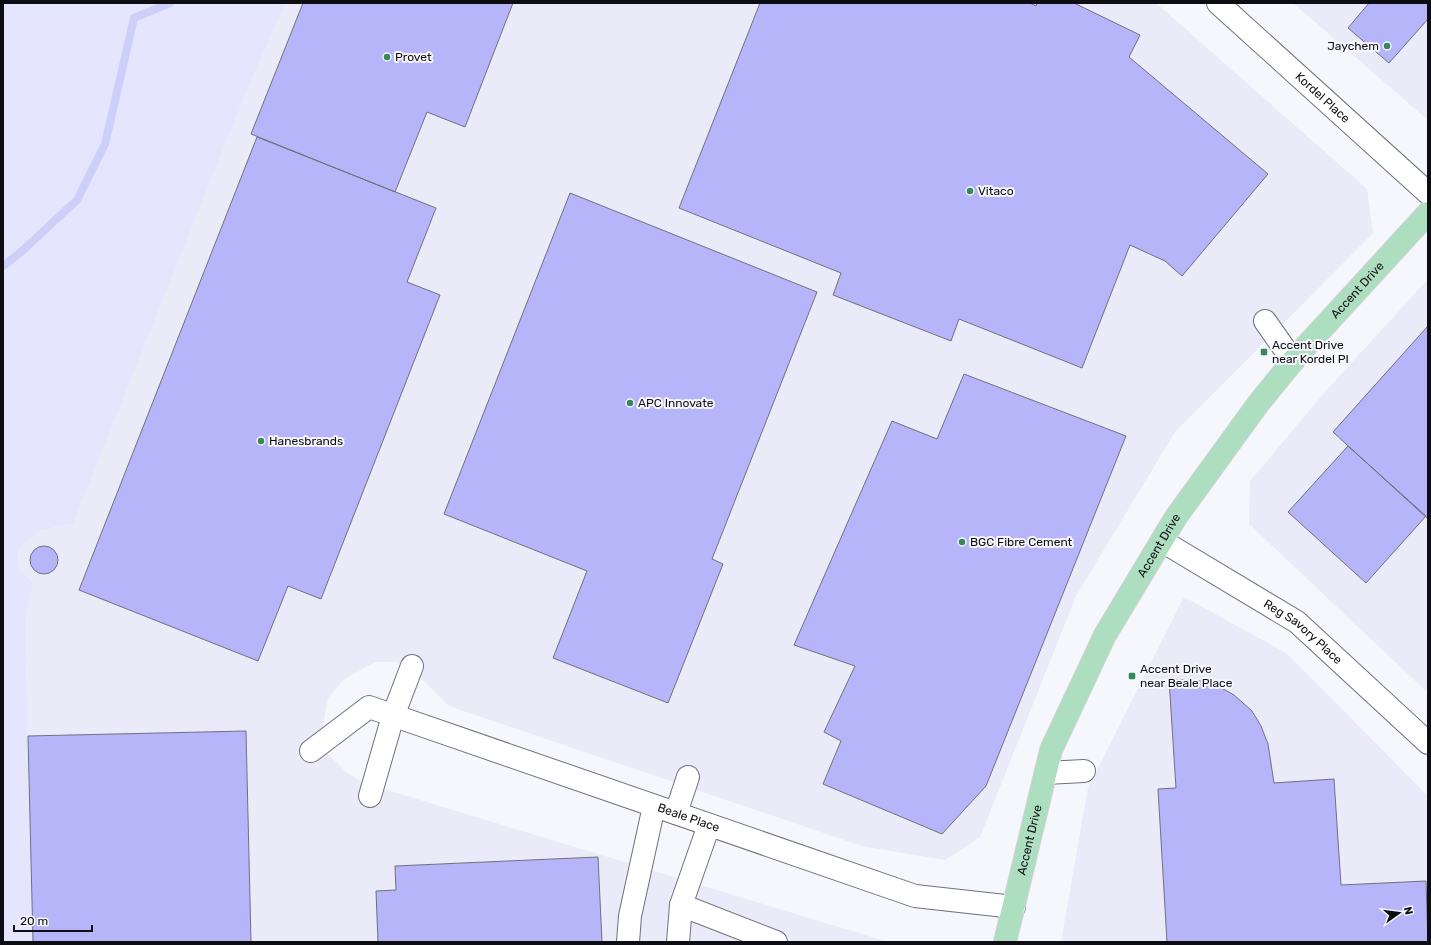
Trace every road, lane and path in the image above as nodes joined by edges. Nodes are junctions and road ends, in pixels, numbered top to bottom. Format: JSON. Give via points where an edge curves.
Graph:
{"nodes":[{"id":1,"x":1218,"y":3,"type":"edge"},
{"id":2,"x":1428,"y":193,"type":"edge"},
{"id":3,"x":1428,"y":213,"type":"edge"},
{"id":4,"x":1265,"y":321,"type":"dead end"},
{"id":5,"x":1293,"y":360,"type":"junction"},
{"id":6,"x":1162,"y":541,"type":"junction"},
{"id":7,"x":412,"y":666,"type":"dead end"},
{"id":8,"x":393,"y":716,"type":"junction"},
{"id":9,"x":1425,"y":734,"type":"edge"},
{"id":10,"x":311,"y":751,"type":"dead end"},
{"id":11,"x":1084,"y":771,"type":"dead end"},
{"id":12,"x":1046,"y":773,"type":"junction"},
{"id":13,"x":688,"y":777,"type":"dead end"},
{"id":14,"x":370,"y":796,"type":"dead end"},
{"id":15,"x":654,"y":806,"type":"junction"},
{"id":16,"x":676,"y":813,"type":"junction"},
{"id":17,"x":709,"y":825,"type":"junction"},
{"id":18,"x":681,"y":905,"type":"junction"},
{"id":19,"x":1014,"y":907,"type":"junction"},
{"id":20,"x":628,"y":942,"type":"edge"},
{"id":21,"x":678,"y":942,"type":"edge"},
{"id":22,"x":776,"y":942,"type":"edge"},
{"id":23,"x":1005,"y":942,"type":"edge"}],
"edges":[{"from":1,"to":2,"type":"street","name":"Kordel Place"},
{"from":3,"to":5,"type":"main road","name":"Accent Drive"},
{"from":4,"to":5,"type":"street"},
{"from":5,"to":6,"type":"main road","name":"Accent Drive","via":[[1253,410],[1176,517]]},
{"from":6,"to":9,"type":"street","name":"Reg Savory Place","via":[[1297,622]]},
{"from":6,"to":12,"type":"main road","name":"Accent Drive","via":[[1105,635],[1051,750]]},
{"from":7,"to":8,"type":"street"},
{"from":8,"to":10,"type":"street","name":"Beale Place","via":[[369,707]]},
{"from":8,"to":14,"type":"street"},
{"from":8,"to":15,"type":"street","name":"Beale Place"},
{"from":11,"to":12,"type":"street"},
{"from":12,"to":19,"type":"main road","name":"Accent Drive"},
{"from":13,"to":16,"type":"street"},
{"from":15,"to":16,"type":"street","name":"Beale Place"},
{"from":15,"to":20,"type":"street","via":[[630,916]]},
{"from":16,"to":17,"type":"street","name":"Beale Place"},
{"from":17,"to":18,"type":"street"},
{"from":17,"to":19,"type":"street","name":"Beale Place","via":[[915,896]]},
{"from":18,"to":21,"type":"street"},
{"from":18,"to":22,"type":"street"},
{"from":19,"to":23,"type":"main road","name":"Accent Drive"}]}
